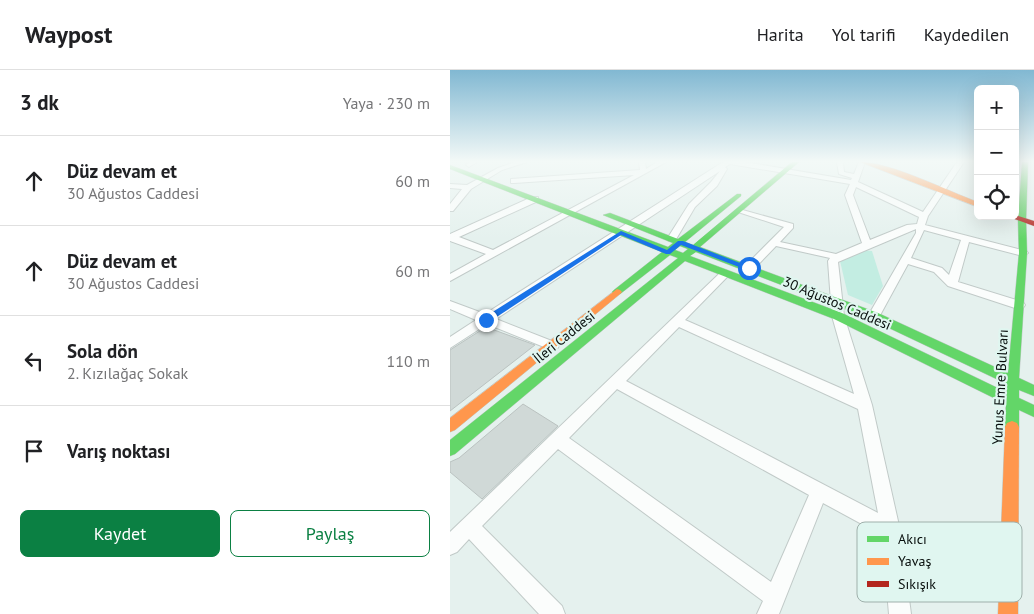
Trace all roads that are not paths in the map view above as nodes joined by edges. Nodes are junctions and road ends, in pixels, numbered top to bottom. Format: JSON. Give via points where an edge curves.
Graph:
{"nodes":[{"id":1,"x":468,"y":187,"type":"edge"},
{"id":2,"x":515,"y":187,"type":"edge"},
{"id":3,"x":532,"y":187,"type":"edge"},
{"id":4,"x":617,"y":187,"type":"edge"},
{"id":5,"x":690,"y":187,"type":"edge"},
{"id":6,"x":711,"y":187,"type":"edge"},
{"id":7,"x":752,"y":187,"type":"edge"},
{"id":8,"x":761,"y":187,"type":"edge"},
{"id":9,"x":853,"y":187,"type":"edge"},
{"id":10,"x":868,"y":187,"type":"edge"},
{"id":11,"x":932,"y":187,"type":"edge"},
{"id":12,"x":943,"y":187,"type":"edge"},
{"id":13,"x":1024,"y":187,"type":"edge"},
{"id":14,"x":941,"y":191,"type":"junction"},
{"id":15,"x":1024,"y":197,"type":"junction"},
{"id":16,"x":535,"y":199,"type":"junction"},
{"id":17,"x":454,"y":200,"type":"edge"},
{"id":18,"x":974,"y":203,"type":"edge"},
{"id":19,"x":1019,"y":203,"type":"edge"},
{"id":20,"x":584,"y":206,"type":"junction"},
{"id":21,"x":450,"y":209,"type":"edge"},
{"id":22,"x":739,"y":211,"type":"junction"},
{"id":23,"x":571,"y":212,"type":"junction"},
{"id":24,"x":1019,"y":219,"type":"edge"},
{"id":25,"x":1022,"y":220,"type":"junction"},
{"id":26,"x":922,"y":221,"type":"junction"},
{"id":27,"x":1034,"y":224,"type":"edge"},
{"id":28,"x":627,"y":229,"type":"junction"},
{"id":29,"x":451,"y":237,"type":"edge"},
{"id":30,"x":966,"y":238,"type":"junction"},
{"id":31,"x":676,"y":241,"type":"junction"},
{"id":32,"x":774,"y":243,"type":"junction"},
{"id":33,"x":867,"y":244,"type":"junction"},
{"id":34,"x":695,"y":248,"type":"junction"},
{"id":35,"x":668,"y":252,"type":"junction"},
{"id":36,"x":1023,"y":253,"type":"junction"},
{"id":37,"x":494,"y":254,"type":"junction"},
{"id":38,"x":837,"y":257,"type":"junction"},
{"id":39,"x":683,"y":258,"type":"junction"},
{"id":40,"x":904,"y":259,"type":"junction"},
{"id":41,"x":749,"y":268,"type":"junction"},
{"id":42,"x":725,"y":274,"type":"junction"},
{"id":43,"x":450,"y":278,"type":"edge"},
{"id":44,"x":952,"y":284,"type":"junction"},
{"id":45,"x":450,"y":305,"type":"edge"},
{"id":46,"x":1019,"y":305,"type":"junction"},
{"id":47,"x":837,"y":309,"type":"junction"},
{"id":48,"x":874,"y":316,"type":"junction"},
{"id":49,"x":486,"y":320,"type":"junction"},
{"id":50,"x":677,"y":321,"type":"junction"},
{"id":51,"x":450,"y":343,"type":"edge"},
{"id":52,"x":553,"y":346,"type":"junction"},
{"id":53,"x":616,"y":382,"type":"junction"},
{"id":54,"x":1014,"y":382,"type":"junction"},
{"id":55,"x":1034,"y":391,"type":"edge"},
{"id":56,"x":1013,"y":400,"type":"junction"},
{"id":57,"x":865,"y":405,"type":"junction"},
{"id":58,"x":1034,"y":411,"type":"edge"},
{"id":59,"x":450,"y":426,"type":"edge"},
{"id":60,"x":558,"y":439,"type":"junction"},
{"id":61,"x":450,"y":449,"type":"edge"},
{"id":62,"x":819,"y":492,"type":"junction"},
{"id":63,"x":876,"y":522,"type":"edge"},
{"id":64,"x":889,"y":522,"type":"edge"},
{"id":65,"x":1010,"y":522,"type":"edge"},
{"id":66,"x":470,"y":526,"type":"junction"},
{"id":67,"x":450,"y":545,"type":"edge"},
{"id":68,"x":771,"y":606,"type":"edge"},
{"id":69,"x":554,"y":614,"type":"edge"}],
"edges":[{"from":1,"to":17,"type":"street"},
{"from":2,"to":16,"type":"main road","name":"30 Ağustos Caddesi"},
{"from":3,"to":20,"type":"main road","name":"30 Ağustos Caddesi"},
{"from":4,"to":20,"type":"street"},
{"from":5,"to":28,"type":"street"},
{"from":6,"to":31,"type":"street","via":[[692,206]]},
{"from":7,"to":31,"type":"main road","name":"İleri Caddesi"},
{"from":8,"to":22,"type":"main road","name":"İleri Caddesi"},
{"from":9,"to":33,"type":"street","via":[[849,195]]},
{"from":10,"to":26,"type":"street"},
{"from":11,"to":14,"type":"main road"},
{"from":12,"to":14,"type":"street"},
{"from":13,"to":15,"type":"main road","name":"Yunus Emre Bulvarı"},
{"from":14,"to":18,"type":"main road"},
{"from":14,"to":26,"type":"street"},
{"from":15,"to":19,"type":"main road"},
{"from":15,"to":25,"type":"main road","name":"Yunus Emre Bulvarı"},
{"from":16,"to":23,"type":"main road","name":"30 Ağustos Caddesi"},
{"from":16,"to":29,"type":"street"},
{"from":17,"to":21,"type":"street"},
{"from":20,"to":23,"type":"street"},
{"from":20,"to":28,"type":"main road","name":"30 Ağustos Caddesi"},
{"from":22,"to":32,"type":"street","via":[[790,226]]},
{"from":22,"to":34,"type":"main road","name":"İleri Caddesi"},
{"from":23,"to":28,"type":"main road","name":"30 Ağustos Caddesi"},
{"from":23,"to":37,"type":"street"},
{"from":24,"to":25,"type":"main road"},
{"from":25,"to":27,"type":"main road"},
{"from":25,"to":36,"type":"main road","name":"Yunus Emre Bulvarı"},
{"from":26,"to":30,"type":"street"},
{"from":26,"to":33,"type":"street"},
{"from":26,"to":40,"type":"street","via":[[920,234]]},
{"from":28,"to":31,"type":"main road","name":"30 Ağustos Caddesi"},
{"from":28,"to":35,"type":"main road","name":"30 Ağustos Caddesi"},
{"from":28,"to":49,"type":"street"},
{"from":29,"to":37,"type":"street"},
{"from":30,"to":36,"type":"street"},
{"from":30,"to":44,"type":"street"},
{"from":31,"to":34,"type":"main road","name":"30 Ağustos Caddesi"},
{"from":31,"to":35,"type":"main road","name":"İleri Caddesi"},
{"from":32,"to":38,"type":"street"},
{"from":32,"to":41,"type":"street"},
{"from":33,"to":38,"type":"street"},
{"from":34,"to":39,"type":"main road","name":"İleri Caddesi"},
{"from":34,"to":41,"type":"main road","name":"30 Ağustos Caddesi"},
{"from":35,"to":39,"type":"main road","name":"30 Ağustos Caddesi"},
{"from":35,"to":52,"type":"main road","name":"İleri Caddesi"},
{"from":36,"to":46,"type":"main road","name":"Yunus Emre Bulvarı"},
{"from":37,"to":43,"type":"street"},
{"from":38,"to":47,"type":"street","via":[[833,261]]},
{"from":39,"to":42,"type":"main road","name":"30 Ağustos Caddesi"},
{"from":39,"to":61,"type":"main road","name":"İleri Caddesi"},
{"from":40,"to":44,"type":"street","via":[[938,270]]},
{"from":40,"to":48,"type":"street"},
{"from":41,"to":47,"type":"main road","name":"30 Ağustos Caddesi"},
{"from":42,"to":47,"type":"main road","name":"30 Ağustos Caddesi"},
{"from":42,"to":50,"type":"street"},
{"from":44,"to":46,"type":"street"},
{"from":45,"to":49,"type":"street"},
{"from":46,"to":54,"type":"main road","name":"Yunus Emre Bulvarı"},
{"from":47,"to":48,"type":"main road","name":"30 Ağustos Caddesi"},
{"from":47,"to":56,"type":"main road","name":"30 Ağustos Caddesi"},
{"from":47,"to":57,"type":"street"},
{"from":48,"to":54,"type":"main road","name":"30 Ağustos Caddesi"},
{"from":49,"to":51,"type":"street"},
{"from":49,"to":52,"type":"street"},
{"from":50,"to":53,"type":"street"},
{"from":50,"to":57,"type":"street"},
{"from":52,"to":59,"type":"main road","name":"İleri Caddesi"},
{"from":53,"to":60,"type":"street"},
{"from":53,"to":62,"type":"street"},
{"from":54,"to":55,"type":"main road","name":"30 Ağustos Caddesi"},
{"from":54,"to":56,"type":"main road","name":"Yunus Emre Bulvarı"},
{"from":56,"to":58,"type":"main road","name":"30 Ağustos Caddesi"},
{"from":56,"to":65,"type":"main road","name":"Yunus Emre Bulvarı"},
{"from":57,"to":64,"type":"street"},
{"from":60,"to":66,"type":"street"},
{"from":60,"to":68,"type":"street"},
{"from":62,"to":63,"type":"street"},
{"from":62,"to":68,"type":"street"},
{"from":66,"to":67,"type":"street"},
{"from":66,"to":69,"type":"street"}]}
